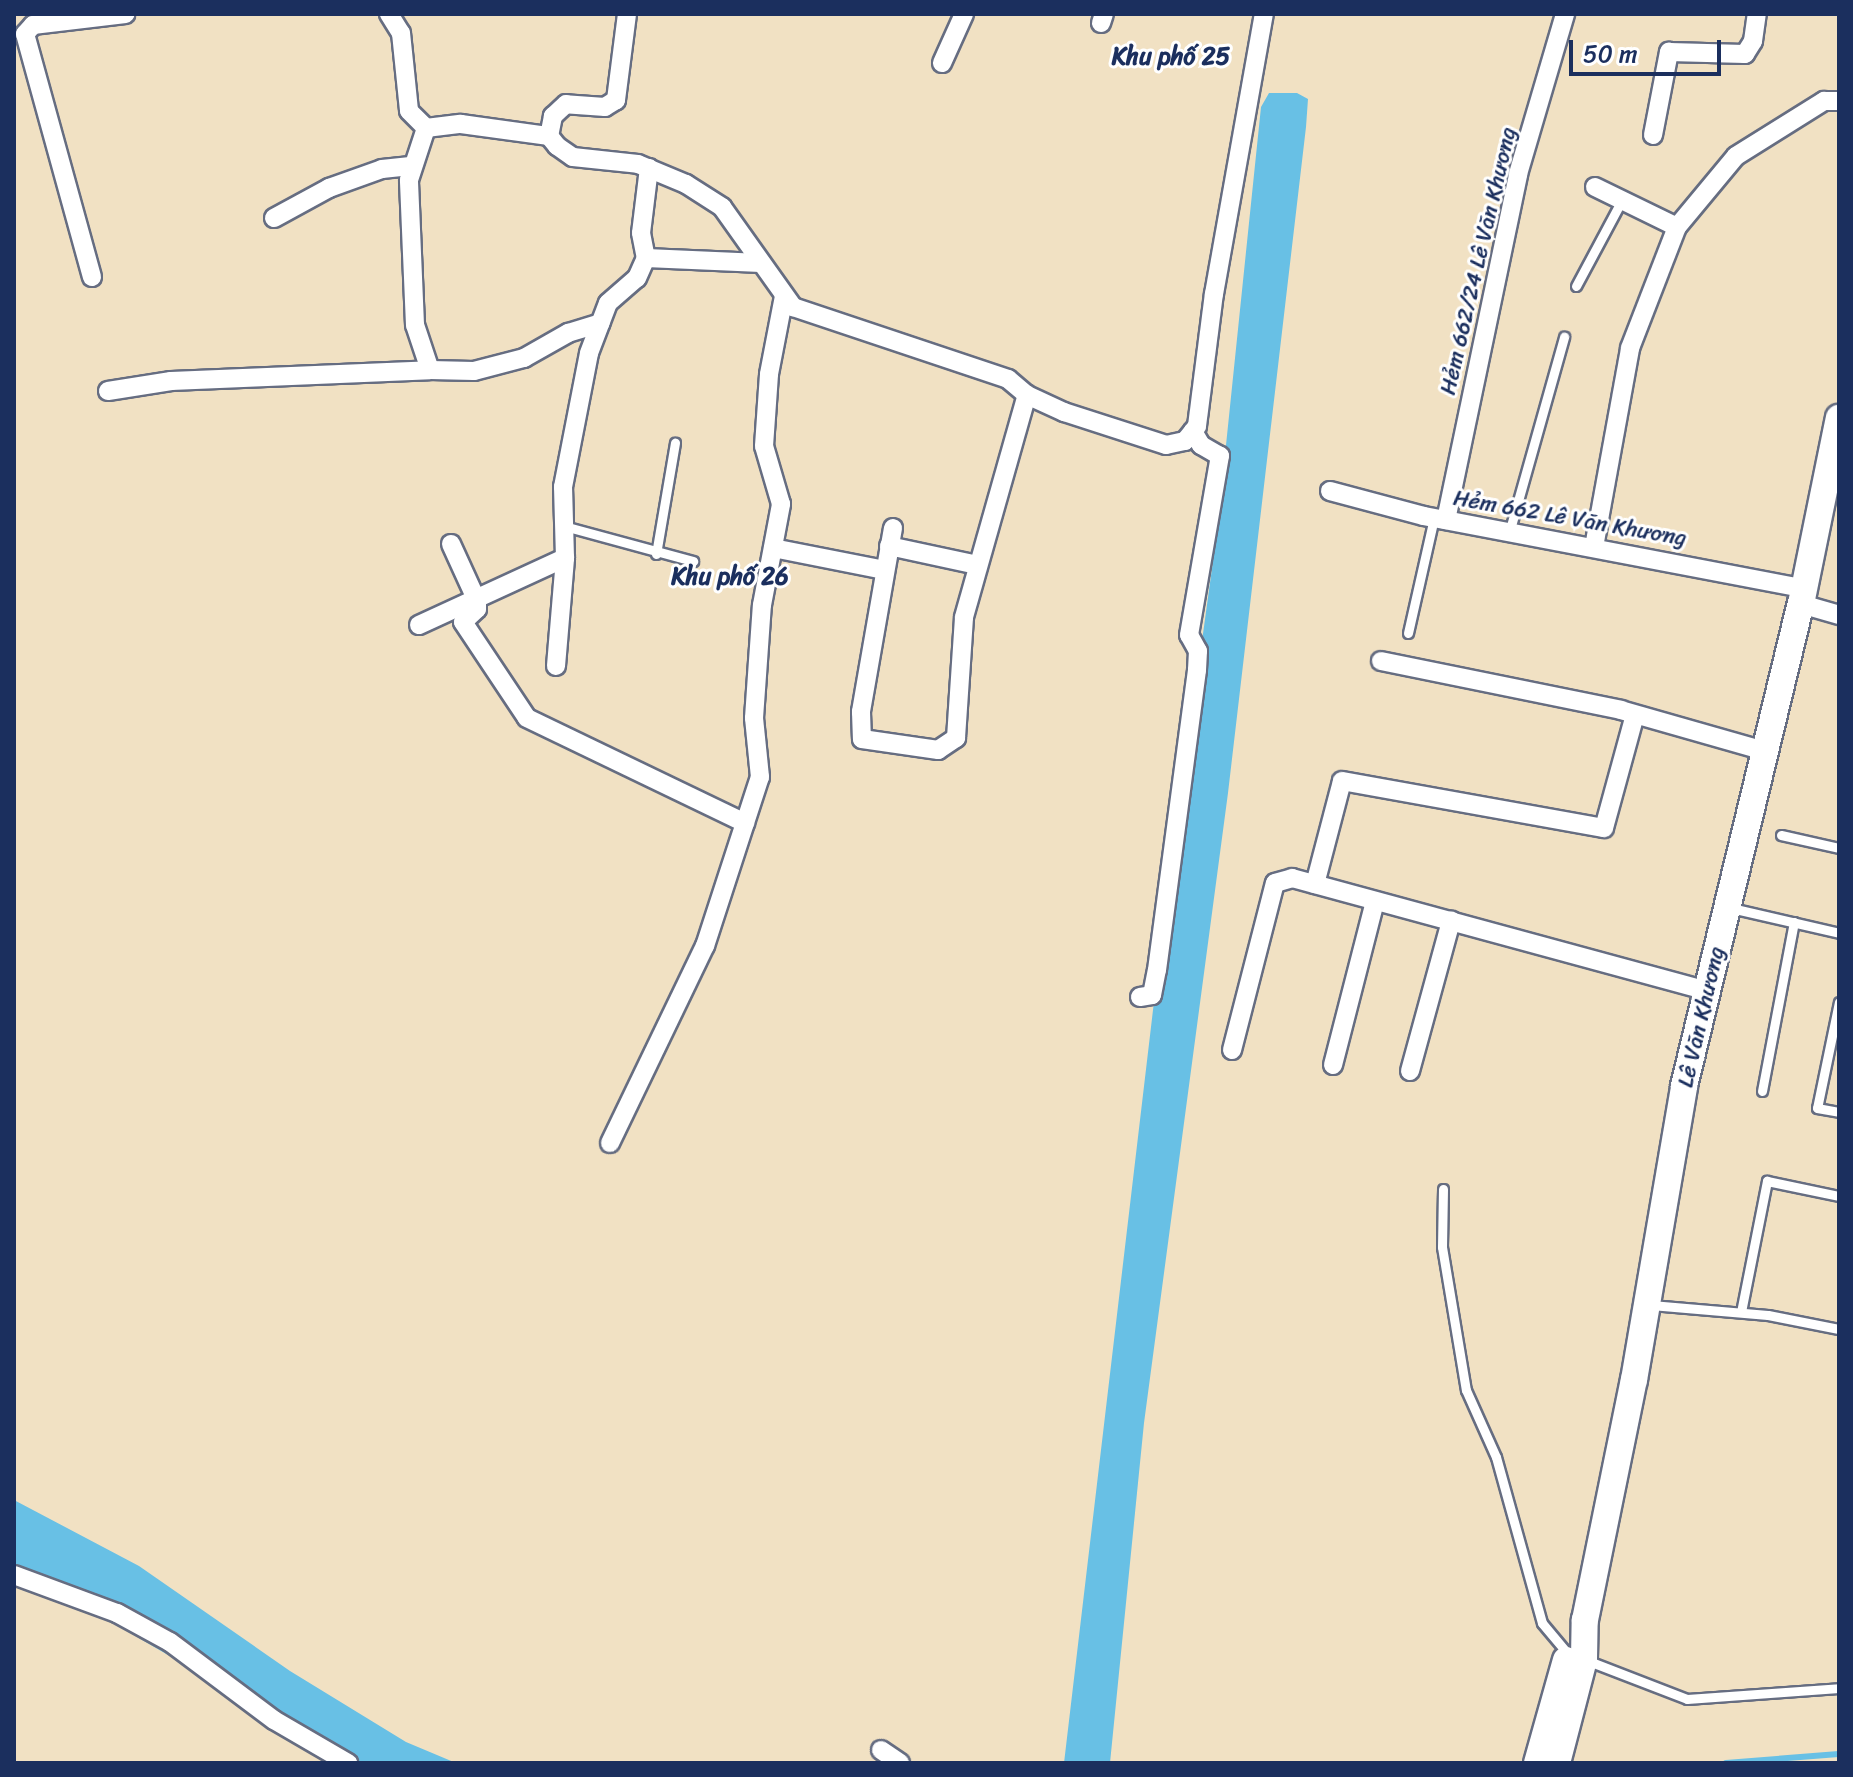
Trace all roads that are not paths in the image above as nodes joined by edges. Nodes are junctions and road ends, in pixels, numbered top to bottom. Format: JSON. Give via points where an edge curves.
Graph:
{"nodes":[{"id":1,"x":125,"y":14,"type":"edge"},
{"id":2,"x":389,"y":14,"type":"edge"},
{"id":3,"x":627,"y":14,"type":"edge"},
{"id":4,"x":964,"y":14,"type":"edge"},
{"id":5,"x":1264,"y":14,"type":"edge"},
{"id":6,"x":1565,"y":14,"type":"edge"},
{"id":7,"x":1757,"y":14,"type":"edge"},
{"id":8,"x":942,"y":63,"type":"dead end"},
{"id":9,"x":1839,"y":101,"type":"edge"},
{"id":10,"x":426,"y":128,"type":"junction"},
{"id":11,"x":1653,"y":135,"type":"dead end"},
{"id":12,"x":549,"y":136,"type":"junction"},
{"id":13,"x":413,"y":166,"type":"junction"},
{"id":14,"x":649,"y":168,"type":"junction"},
{"id":15,"x":1595,"y":187,"type":"dead end"},
{"id":16,"x":1622,"y":200,"type":"junction"},
{"id":17,"x":274,"y":218,"type":"dead end"},
{"id":18,"x":1677,"y":227,"type":"junction"},
{"id":19,"x":646,"y":258,"type":"junction"},
{"id":20,"x":761,"y":263,"type":"junction"},
{"id":21,"x":92,"y":277,"type":"dead end"},
{"id":22,"x":1576,"y":286,"type":"dead end"},
{"id":23,"x":784,"y":296,"type":"junction"},
{"id":24,"x":600,"y":323,"type":"junction"},
{"id":25,"x":1564,"y":337,"type":"dead end"},
{"id":26,"x":430,"y":370,"type":"junction"},
{"id":27,"x":108,"y":391,"type":"dead end"},
{"id":28,"x":1027,"y":395,"type":"junction"},
{"id":29,"x":1839,"y":418,"type":"edge"},
{"id":30,"x":1193,"y":431,"type":"junction"},
{"id":31,"x":675,"y":443,"type":"dead end"},
{"id":32,"x":1330,"y":491,"type":"dead end"},
{"id":33,"x":1440,"y":519,"type":"junction"},
{"id":34,"x":564,"y":526,"type":"junction"},
{"id":35,"x":1509,"y":533,"type":"junction"},
{"id":36,"x":451,"y":544,"type":"dead end"},
{"id":37,"x":1594,"y":547,"type":"junction"},
{"id":38,"x":773,"y":548,"type":"junction"},
{"id":39,"x":656,"y":554,"type":"junction"},
{"id":40,"x":565,"y":558,"type":"junction"},
{"id":41,"x":693,"y":561,"type":"dead end"},
{"id":42,"x":978,"y":565,"type":"junction"},
{"id":43,"x":884,"y":570,"type":"junction"},
{"id":44,"x":1802,"y":596,"type":"junction"},
{"id":45,"x":477,"y":601,"type":"junction"},
{"id":46,"x":1839,"y":615,"type":"edge"},
{"id":47,"x":419,"y":625,"type":"dead end"},
{"id":48,"x":1408,"y":633,"type":"dead end"},
{"id":49,"x":1381,"y":661,"type":"dead end"},
{"id":50,"x":556,"y":666,"type":"dead end"},
{"id":51,"x":1635,"y":715,"type":"junction"},
{"id":52,"x":1765,"y":751,"type":"junction"},
{"id":53,"x":745,"y":823,"type":"junction"},
{"id":54,"x":1781,"y":835,"type":"dead end"},
{"id":55,"x":1839,"y":848,"type":"edge"},
{"id":56,"x":1315,"y":884,"type":"junction"},
{"id":57,"x":1375,"y":901,"type":"junction"},
{"id":58,"x":1727,"y":908,"type":"junction"},
{"id":59,"x":1451,"y":921,"type":"junction"},
{"id":60,"x":1794,"y":922,"type":"junction"},
{"id":61,"x":1839,"y":933,"type":"edge"},
{"id":62,"x":1707,"y":991,"type":"junction"},
{"id":63,"x":1140,"y":997,"type":"dead end"},
{"id":64,"x":1839,"y":1002,"type":"edge"},
{"id":65,"x":1232,"y":1050,"type":"dead end"},
{"id":66,"x":1333,"y":1065,"type":"dead end"},
{"id":67,"x":1410,"y":1071,"type":"dead end"},
{"id":68,"x":1762,"y":1091,"type":"dead end"},
{"id":69,"x":1839,"y":1112,"type":"edge"},
{"id":70,"x":610,"y":1143,"type":"dead end"},
{"id":71,"x":1443,"y":1189,"type":"dead end"},
{"id":72,"x":1839,"y":1196,"type":"edge"},
{"id":73,"x":1647,"y":1305,"type":"junction"},
{"id":74,"x":1741,"y":1312,"type":"junction"},
{"id":75,"x":1839,"y":1329,"type":"edge"},
{"id":76,"x":14,"y":1575,"type":"edge"},
{"id":77,"x":1576,"y":1656,"type":"junction"},
{"id":78,"x":1839,"y":1688,"type":"edge"},
{"id":79,"x":881,"y":1750,"type":"dead end"},
{"id":80,"x":348,"y":1763,"type":"edge"},
{"id":81,"x":900,"y":1763,"type":"edge"},
{"id":82,"x":1537,"y":1763,"type":"edge"},
{"id":83,"x":1557,"y":1763,"type":"edge"}],
"edges":[{"from":1,"to":21,"type":"street","via":[[33,25],[25,34]]},
{"from":2,"to":10,"type":"street","via":[[401,33],[409,111]]},
{"from":3,"to":12,"type":"street","via":[[616,100],[605,107],[566,104],[553,116]]},
{"from":4,"to":8,"type":"street"},
{"from":5,"to":30,"type":"street"},
{"from":6,"to":33,"type":"street","name":"Hẻm 662/24 Lê Văn Khương","via":[[1518,174]]},
{"from":7,"to":11,"type":"street","via":[[1745,54],[1669,52]]},
{"from":9,"to":18,"type":"street","via":[[1824,101],[1736,156]]},
{"from":10,"to":12,"type":"street","via":[[461,124]]},
{"from":10,"to":13,"type":"street"},
{"from":12,"to":14,"type":"street","via":[[573,157]]},
{"from":13,"to":17,"type":"street","via":[[382,169],[329,188]]},
{"from":13,"to":26,"type":"street","via":[[409,180],[415,325]]},
{"from":14,"to":19,"type":"street","via":[[641,233]]},
{"from":14,"to":20,"type":"street","via":[[722,207]]},
{"from":15,"to":16,"type":"street"},
{"from":16,"to":18,"type":"street"},
{"from":16,"to":22,"type":"lane"},
{"from":18,"to":37,"type":"street","via":[[1630,348]]},
{"from":19,"to":20,"type":"street"},
{"from":19,"to":24,"type":"street","via":[[637,278],[608,303]]},
{"from":20,"to":23,"type":"street"},
{"from":23,"to":28,"type":"street","via":[[793,307],[1008,379]]},
{"from":23,"to":38,"type":"street","via":[[769,374],[764,446],[781,504]]},
{"from":24,"to":26,"type":"street","via":[[568,333],[524,358],[474,371]]},
{"from":24,"to":34,"type":"street","via":[[589,353],[563,487]]},
{"from":25,"to":35,"type":"lane"},
{"from":26,"to":27,"type":"street","via":[[171,381]]},
{"from":28,"to":30,"type":"street","via":[[1166,445],[1185,441]]},
{"from":28,"to":42,"type":"street"},
{"from":29,"to":44,"type":"main road","name":"Lê Văn Khương"},
{"from":30,"to":63,"type":"street","via":[[1201,445],[1220,456],[1189,635],[1198,651],[1197,670],[1157,970],[1152,995]]},
{"from":31,"to":39,"type":"lane"},
{"from":32,"to":33,"type":"street","name":"Hẻm 662 Lê Văn Khương"},
{"from":33,"to":35,"type":"street","name":"Hẻm 662 Lê Văn Khương"},
{"from":33,"to":48,"type":"lane"},
{"from":34,"to":39,"type":"lane"},
{"from":34,"to":40,"type":"street"},
{"from":35,"to":37,"type":"street","name":"Hẻm 662 Lê Văn Khương"},
{"from":36,"to":45,"type":"street"},
{"from":37,"to":44,"type":"street","name":"Hẻm 662 Lê Văn Khương"},
{"from":38,"to":43,"type":"street"},
{"from":38,"to":53,"type":"street","via":[[762,605],[754,718],[760,777]]},
{"from":39,"to":41,"type":"lane"},
{"from":40,"to":45,"type":"street"},
{"from":40,"to":50,"type":"street"},
{"from":42,"to":43,"type":"street","via":[[891,537]]},
{"from":42,"to":43,"type":"street","via":[[964,617],[956,738],[938,750],[862,739]]},
{"from":44,"to":46,"type":"street","name":"Hẻm 662 Lê Văn Khương"},
{"from":44,"to":52,"type":"main road","name":"Lê Văn Khương"},
{"from":45,"to":47,"type":"street"},
{"from":45,"to":53,"type":"street","via":[[477,609],[463,622],[527,718]]},
{"from":49,"to":51,"type":"street"},
{"from":51,"to":52,"type":"street"},
{"from":51,"to":56,"type":"street","via":[[1604,828],[1342,781]]},
{"from":52,"to":58,"type":"main road","name":"Lê Văn Khương"},
{"from":53,"to":70,"type":"street","via":[[705,946]]},
{"from":54,"to":55,"type":"lane"},
{"from":56,"to":57,"type":"street"},
{"from":56,"to":65,"type":"street","via":[[1292,878],[1275,883]]},
{"from":57,"to":59,"type":"street"},
{"from":57,"to":66,"type":"street"},
{"from":58,"to":60,"type":"lane"},
{"from":58,"to":62,"type":"main road","name":"Lê Văn Khương"},
{"from":59,"to":62,"type":"street"},
{"from":59,"to":67,"type":"street"},
{"from":60,"to":61,"type":"lane"},
{"from":60,"to":68,"type":"lane"},
{"from":62,"to":73,"type":"main road","name":"Lê Văn Khương","via":[[1684,1086]]},
{"from":64,"to":69,"type":"lane","via":[[1817,1108]]},
{"from":71,"to":77,"type":"lane","via":[[1442,1247],[1466,1390],[1496,1457],[1542,1623]]},
{"from":72,"to":74,"type":"lane","via":[[1767,1181]]},
{"from":73,"to":74,"type":"lane"},
{"from":73,"to":77,"type":"main road","name":"Lê Văn Khương"},
{"from":74,"to":75,"type":"lane"},
{"from":76,"to":80,"type":"street","via":[[117,1613],[170,1642],[274,1720]]},
{"from":77,"to":78,"type":"lane","via":[[1687,1699]]},
{"from":77,"to":82,"type":"main road","name":"Lê Văn Khương"},
{"from":77,"to":83,"type":"main road","name":"Lê Văn Khương"},
{"from":79,"to":81,"type":"street"}]}
